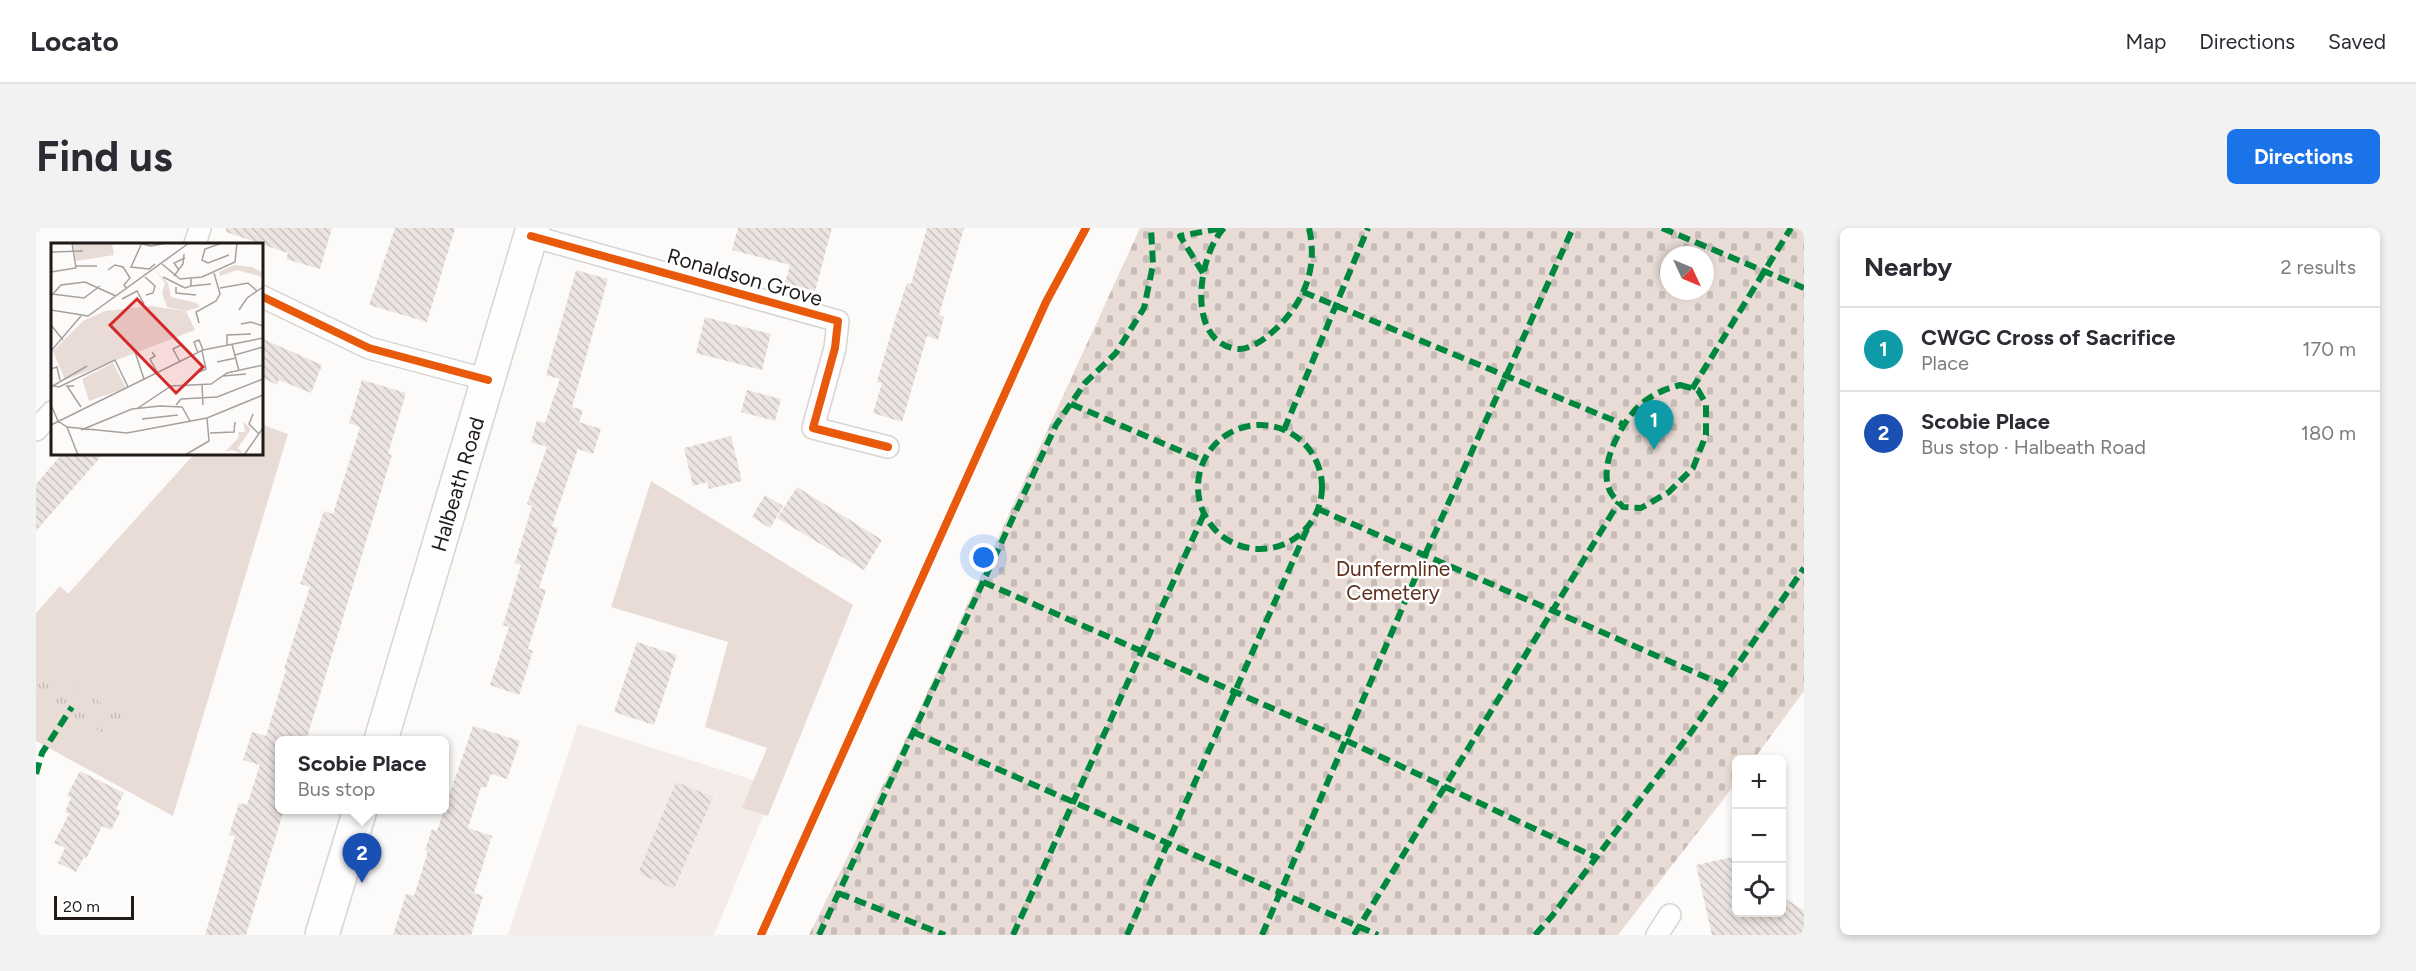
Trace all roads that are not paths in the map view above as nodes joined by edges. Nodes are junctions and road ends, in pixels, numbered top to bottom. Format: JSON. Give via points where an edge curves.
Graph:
{"nodes":[{"id":1,"x":200,"y":228,"type":"edge"},
{"id":2,"x":532,"y":232,"type":"edge"},
{"id":3,"x":195,"y":243,"type":"edge"},
{"id":4,"x":262,"y":296,"type":"edge"},
{"id":5,"x":488,"y":380,"type":"junction"},
{"id":6,"x":51,"y":413,"type":"edge"},
{"id":7,"x":36,"y":430,"type":"edge"},
{"id":8,"x":888,"y":447,"type":"dead end"},
{"id":9,"x":382,"y":736,"type":"edge"},
{"id":10,"x":359,"y":814,"type":"edge"},
{"id":11,"x":1670,"y":915,"type":"dead end"},
{"id":12,"x":322,"y":935,"type":"edge"},
{"id":13,"x":1657,"y":935,"type":"edge"}],
"edges":[{"from":1,"to":3,"type":"street"},
{"from":2,"to":5,"type":"main road","name":"Halbeath Road"},
{"from":2,"to":8,"type":"street","name":"Ronaldson Grove","via":[[838,321],[835,348],[813,428]]},
{"from":4,"to":5,"type":"street","via":[[369,348]]},
{"from":5,"to":9,"type":"main road","name":"Halbeath Road"},
{"from":6,"to":7,"type":"street"},
{"from":10,"to":12,"type":"main road"},
{"from":11,"to":13,"type":"street"}]}
